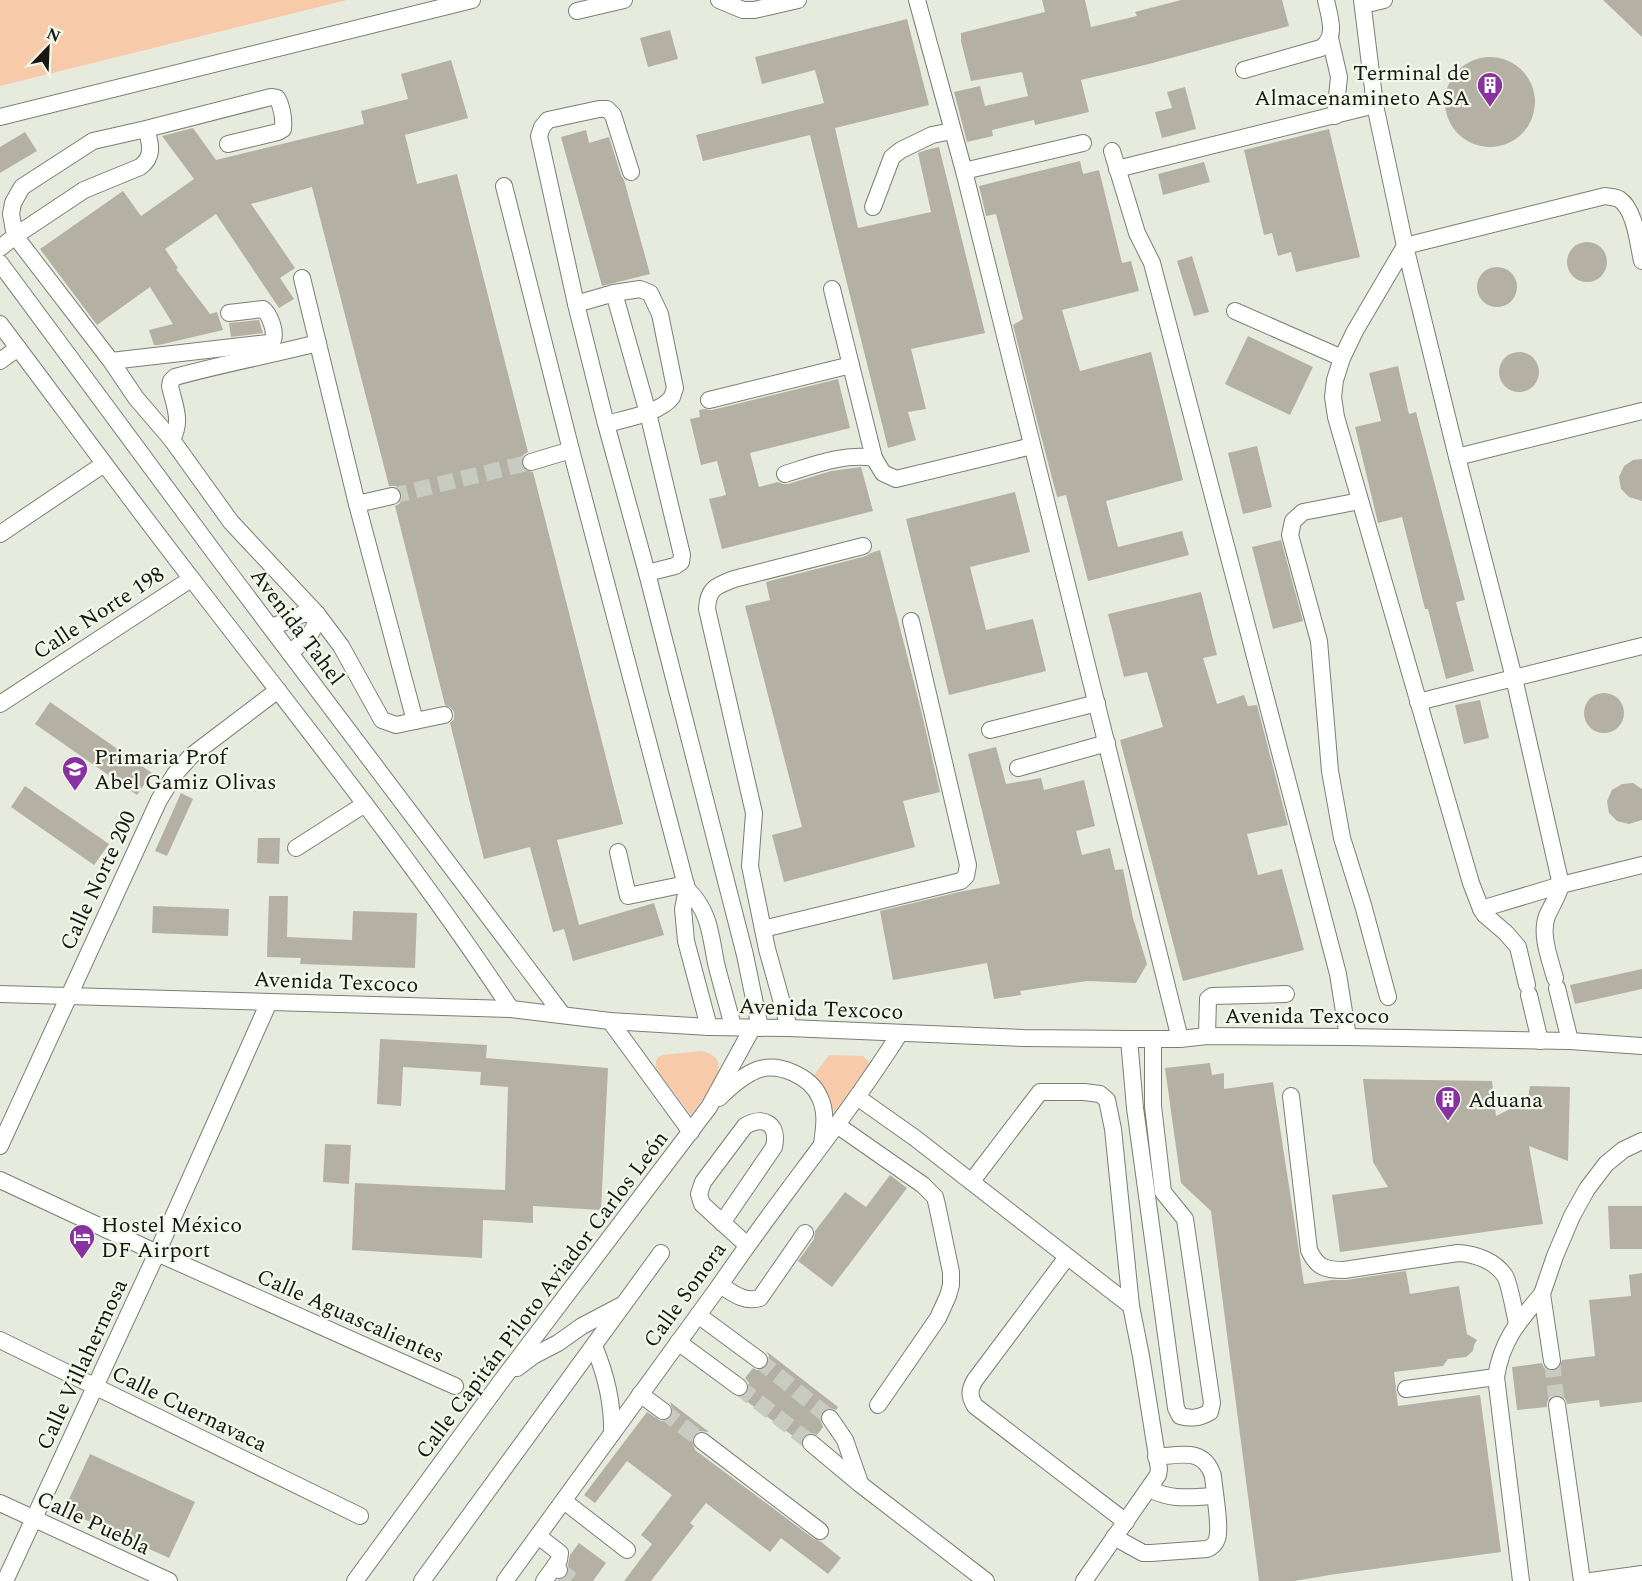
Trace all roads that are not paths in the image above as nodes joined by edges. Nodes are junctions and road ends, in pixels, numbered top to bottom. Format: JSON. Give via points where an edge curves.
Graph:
{"nodes":[{"id":1,"x":472,"y":0,"type":"edge"},
{"id":2,"x":624,"y":0,"type":"edge"},
{"id":3,"x":719,"y":0,"type":"edge"},
{"id":4,"x":798,"y":0,"type":"edge"},
{"id":5,"x":917,"y":0,"type":"edge"},
{"id":6,"x":1326,"y":0,"type":"edge"},
{"id":7,"x":1384,"y":0,"type":"edge"},
{"id":8,"x":1362,"y":3,"type":"edge"},
{"id":9,"x":577,"y":11,"type":"dead end"},
{"id":10,"x":1330,"y":38,"type":"junction"},
{"id":11,"x":1244,"y":70,"type":"dead end"},
{"id":12,"x":1375,"y":105,"type":"junction"},
{"id":13,"x":1335,"y":116,"type":"junction"},
{"id":14,"x":0,"y":117,"type":"edge"},
{"id":15,"x":146,"y":129,"type":"junction"},
{"id":16,"x":952,"y":130,"type":"junction"},
{"id":17,"x":1083,"y":143,"type":"dead end"},
{"id":18,"x":228,"y":144,"type":"dead end"},
{"id":19,"x":1112,"y":152,"type":"dead end"},
{"id":20,"x":1117,"y":170,"type":"junction"},
{"id":21,"x":964,"y":171,"type":"junction"},
{"id":22,"x":631,"y":172,"type":"dead end"},
{"id":23,"x":504,"y":186,"type":"dead end"},
{"id":24,"x":873,"y":207,"type":"dead end"},
{"id":25,"x":15,"y":236,"type":"junction"},
{"id":26,"x":1405,"y":246,"type":"junction"},
{"id":27,"x":0,"y":248,"type":"edge"},
{"id":28,"x":1642,"y":261,"type":"edge"},
{"id":29,"x":0,"y":263,"type":"edge"},
{"id":30,"x":302,"y":278,"type":"dead end"},
{"id":31,"x":832,"y":289,"type":"dead end"},
{"id":32,"x":614,"y":292,"type":"junction"},
{"id":33,"x":576,"y":304,"type":"junction"},
{"id":34,"x":1235,"y":312,"type":"dead end"},
{"id":35,"x":229,"y":313,"type":"dead end"},
{"id":36,"x":0,"y":324,"type":"edge"},
{"id":37,"x":318,"y":343,"type":"junction"},
{"id":38,"x":18,"y":348,"type":"junction"},
{"id":39,"x":1342,"y":358,"type":"junction"},
{"id":40,"x":0,"y":361,"type":"edge"},
{"id":41,"x":111,"y":361,"type":"junction"},
{"id":42,"x":851,"y":365,"type":"junction"},
{"id":43,"x":709,"y":400,"type":"dead end"},
{"id":44,"x":1642,"y":411,"type":"edge"},
{"id":45,"x":648,"y":413,"type":"junction"},
{"id":46,"x":606,"y":424,"type":"junction"},
{"id":47,"x":172,"y":440,"type":"junction"},
{"id":48,"x":1032,"y":446,"type":"junction"},
{"id":49,"x":571,"y":450,"type":"junction"},
{"id":50,"x":1457,"y":457,"type":"junction"},
{"id":51,"x":874,"y":458,"type":"junction"},
{"id":52,"x":531,"y":462,"type":"tunnel mouth"},
{"id":53,"x":104,"y":464,"type":"junction"},
{"id":54,"x":785,"y":474,"type":"dead end"},
{"id":55,"x":392,"y":496,"type":"tunnel mouth"},
{"id":56,"x":1360,"y":501,"type":"junction"},
{"id":57,"x":357,"y":504,"type":"junction"},
{"id":58,"x":0,"y":534,"type":"edge"},
{"id":59,"x":863,"y":546,"type":"dead end"},
{"id":60,"x":647,"y":573,"type":"junction"},
{"id":61,"x":191,"y":579,"type":"junction"},
{"id":62,"x":317,"y":614,"type":"junction"},
{"id":63,"x":911,"y":621,"type":"dead end"},
{"id":64,"x":271,"y":627,"type":"junction"},
{"id":65,"x":1642,"y":646,"type":"edge"},
{"id":66,"x":291,"y":653,"type":"junction"},
{"id":67,"x":1514,"y":678,"type":"junction"},
{"id":68,"x":278,"y":690,"type":"junction"},
{"id":69,"x":1418,"y":702,"type":"junction"},
{"id":70,"x":1096,"y":703,"type":"junction"},
{"id":71,"x":0,"y":704,"type":"edge"},
{"id":72,"x":444,"y":715,"type":"dead end"},
{"id":73,"x":415,"y":721,"type":"junction"},
{"id":74,"x":990,"y":730,"type":"dead end"},
{"id":75,"x":1107,"y":743,"type":"junction"},
{"id":76,"x":1018,"y":768,"type":"dead end"},
{"id":77,"x":365,"y":804,"type":"junction"},
{"id":78,"x":296,"y":848,"type":"dead end"},
{"id":79,"x":618,"y":852,"type":"dead end"},
{"id":80,"x":1642,"y":866,"type":"edge"},
{"id":81,"x":1561,"y":885,"type":"junction"},
{"id":82,"x":687,"y":886,"type":"junction"},
{"id":83,"x":1481,"y":909,"type":"junction"},
{"id":84,"x":763,"y":929,"type":"junction"},
{"id":85,"x":0,"y":994,"type":"edge"},
{"id":86,"x":1286,"y":994,"type":"dead end"},
{"id":87,"x":67,"y":997,"type":"junction"},
{"id":88,"x":1388,"y":997,"type":"dead end"},
{"id":89,"x":269,"y":1002,"type":"junction"},
{"id":90,"x":511,"y":1008,"type":"junction"},
{"id":91,"x":562,"y":1014,"type":"junction"},
{"id":92,"x":610,"y":1021,"type":"junction"},
{"id":93,"x":709,"y":1027,"type":"junction"},
{"id":94,"x":733,"y":1027,"type":"junction"},
{"id":95,"x":757,"y":1028,"type":"junction"},
{"id":96,"x":789,"y":1028,"type":"junction"},
{"id":97,"x":900,"y":1033,"type":"junction"},
{"id":98,"x":1207,"y":1036,"type":"junction"},
{"id":99,"x":1348,"y":1037,"type":"junction"},
{"id":100,"x":1153,"y":1039,"type":"junction"},
{"id":101,"x":1180,"y":1039,"type":"junction"},
{"id":102,"x":1129,"y":1040,"type":"junction"},
{"id":103,"x":1540,"y":1041,"type":"junction"},
{"id":104,"x":1570,"y":1041,"type":"junction"},
{"id":105,"x":1642,"y":1046,"type":"edge"},
{"id":106,"x":1291,"y":1096,"type":"dead end"},
{"id":107,"x":857,"y":1097,"type":"junction"},
{"id":108,"x":1153,"y":1106,"type":"junction"},
{"id":109,"x":709,"y":1107,"type":"junction"},
{"id":110,"x":1135,"y":1107,"type":"junction"},
{"id":111,"x":837,"y":1125,"type":"junction"},
{"id":112,"x":691,"y":1132,"type":"junction"},
{"id":113,"x":1642,"y":1142,"type":"edge"},
{"id":114,"x":822,"y":1145,"type":"junction"},
{"id":115,"x":0,"y":1146,"type":"edge"},
{"id":116,"x":0,"y":1180,"type":"edge"},
{"id":117,"x":972,"y":1182,"type":"junction"},
{"id":118,"x":1163,"y":1192,"type":"junction"},
{"id":119,"x":1146,"y":1195,"type":"junction"},
{"id":120,"x":722,"y":1223,"type":"junction"},
{"id":121,"x":805,"y":1233,"type":"dead end"},
{"id":122,"x":747,"y":1245,"type":"junction"},
{"id":123,"x":661,"y":1252,"type":"dead end"},
{"id":124,"x":157,"y":1253,"type":"junction"},
{"id":125,"x":1067,"y":1257,"type":"junction"},
{"id":126,"x":720,"y":1285,"type":"junction"},
{"id":127,"x":1542,"y":1294,"type":"junction"},
{"id":128,"x":624,"y":1304,"type":"junction"},
{"id":129,"x":1131,"y":1306,"type":"junction"},
{"id":130,"x":698,"y":1315,"type":"junction"},
{"id":131,"x":1517,"y":1323,"type":"junction"},
{"id":132,"x":0,"y":1340,"type":"edge"},
{"id":133,"x":678,"y":1342,"type":"junction"},
{"id":134,"x":594,"y":1346,"type":"junction"},
{"id":135,"x":759,"y":1360,"type":"tunnel mouth"},
{"id":136,"x":1552,"y":1361,"type":"tunnel mouth"},
{"id":137,"x":1496,"y":1377,"type":"junction"},
{"id":138,"x":502,"y":1380,"type":"junction"},
{"id":139,"x":96,"y":1386,"type":"junction"},
{"id":140,"x":455,"y":1386,"type":"dead end"},
{"id":141,"x":739,"y":1387,"type":"tunnel mouth"},
{"id":142,"x":1406,"y":1389,"type":"dead end"},
{"id":143,"x":640,"y":1394,"type":"junction"},
{"id":144,"x":878,"y":1405,"type":"dead end"},
{"id":145,"x":1557,"y":1405,"type":"tunnel mouth"},
{"id":146,"x":663,"y":1411,"type":"tunnel mouth"},
{"id":147,"x":830,"y":1418,"type":"tunnel mouth"},
{"id":148,"x":612,"y":1434,"type":"junction"},
{"id":149,"x":702,"y":1441,"type":"tunnel mouth"},
{"id":150,"x":811,"y":1443,"type":"tunnel mouth"},
{"id":151,"x":1156,"y":1457,"type":"junction"},
{"id":152,"x":860,"y":1484,"type":"junction"},
{"id":153,"x":1149,"y":1489,"type":"junction"},
{"id":154,"x":1215,"y":1496,"type":"junction"},
{"id":155,"x":564,"y":1501,"type":"junction"},
{"id":156,"x":0,"y":1503,"type":"edge"},
{"id":157,"x":360,"y":1516,"type":"dead end"},
{"id":158,"x":34,"y":1519,"type":"junction"},
{"id":159,"x":1126,"y":1522,"type":"junction"},
{"id":160,"x":820,"y":1531,"type":"dead end"},
{"id":161,"x":538,"y":1536,"type":"junction"},
{"id":162,"x":1114,"y":1537,"type":"junction"},
{"id":163,"x":627,"y":1550,"type":"dead end"},
{"id":164,"x":1642,"y":1574,"type":"edge"},
{"id":165,"x":5,"y":1581,"type":"edge"},
{"id":166,"x":169,"y":1581,"type":"edge"},
{"id":167,"x":355,"y":1581,"type":"edge"},
{"id":168,"x":422,"y":1581,"type":"edge"},
{"id":169,"x":505,"y":1581,"type":"edge"},
{"id":170,"x":544,"y":1581,"type":"edge"},
{"id":171,"x":986,"y":1581,"type":"edge"},
{"id":172,"x":1084,"y":1581,"type":"edge"},
{"id":173,"x":1521,"y":1581,"type":"edge"},
{"id":174,"x":1582,"y":1581,"type":"edge"},
{"id":175,"x":1591,"y":1581,"type":"edge"}],
"edges":[{"from":1,"to":14,"type":"street"},
{"from":2,"to":9,"type":"street"},
{"from":3,"to":4,"type":"street","via":[[743,10]]},
{"from":5,"to":16,"type":"street"},
{"from":6,"to":10,"type":"street"},
{"from":7,"to":8,"type":"street"},
{"from":8,"to":12,"type":"street"},
{"from":10,"to":11,"type":"street","via":[[1321,48]]},
{"from":10,"to":13,"type":"street","via":[[1340,77]]},
{"from":12,"to":13,"type":"street"},
{"from":12,"to":26,"type":"street"},
{"from":13,"to":20,"type":"street"},
{"from":15,"to":18,"type":"street","via":[[277,98],[283,129]]},
{"from":15,"to":25,"type":"street","via":[[151,143],[147,162],[84,190]]},
{"from":15,"to":25,"type":"street","via":[[93,141],[22,187],[11,214]]},
{"from":16,"to":21,"type":"street"},
{"from":16,"to":24,"type":"street","via":[[932,135],[892,158]]},
{"from":17,"to":21,"type":"street"},
{"from":19,"to":20,"type":"street"},
{"from":20,"to":99,"type":"street","via":[[1137,233],[1152,263],[1338,974]]},
{"from":21,"to":48,"type":"street"},
{"from":22,"to":33,"type":"street","via":[[613,115],[607,109],[548,120],[542,127],[539,136]]},
{"from":23,"to":49,"type":"street"},
{"from":25,"to":27,"type":"street"},
{"from":25,"to":41,"type":"street"},
{"from":26,"to":28,"type":"street","via":[[1605,196],[1626,205]]},
{"from":26,"to":39,"type":"street"},
{"from":26,"to":50,"type":"street"},
{"from":29,"to":64,"type":"street","name":"Avenida Tahel"},
{"from":30,"to":37,"type":"street"},
{"from":31,"to":42,"type":"street"},
{"from":32,"to":33,"type":"street"},
{"from":32,"to":45,"type":"street"},
{"from":32,"to":45,"type":"street","via":[[640,289],[650,293],[660,314],[675,388],[671,398]]},
{"from":33,"to":46,"type":"street"},
{"from":34,"to":39,"type":"street"},
{"from":35,"to":41,"type":"street","via":[[267,311],[275,334],[273,340]]},
{"from":36,"to":38,"type":"street"},
{"from":37,"to":47,"type":"street","via":[[175,377],[170,386],[178,429]]},
{"from":37,"to":57,"type":"street"},
{"from":38,"to":40,"type":"street"},
{"from":38,"to":53,"type":"street"},
{"from":39,"to":56,"type":"street","via":[[1333,397]]},
{"from":41,"to":47,"type":"street"},
{"from":42,"to":43,"type":"street"},
{"from":42,"to":51,"type":"street"},
{"from":44,"to":50,"type":"street"},
{"from":45,"to":46,"type":"street"},
{"from":45,"to":60,"type":"street","via":[[682,555],[675,566]]},
{"from":46,"to":60,"type":"street"},
{"from":47,"to":62,"type":"street","via":[[231,522]]},
{"from":48,"to":51,"type":"street","via":[[896,479],[883,473]]},
{"from":48,"to":70,"type":"street"},
{"from":49,"to":52,"type":"street"},
{"from":49,"to":82,"type":"street"},
{"from":50,"to":67,"type":"street"},
{"from":51,"to":54,"type":"street","via":[[844,458]]},
{"from":53,"to":58,"type":"street"},
{"from":53,"to":61,"type":"street"},
{"from":55,"to":57,"type":"street"},
{"from":56,"to":69,"type":"street"},
{"from":56,"to":88,"type":"street","via":[[1303,512],[1293,521],[1290,535],[1319,641],[1330,771],[1342,838]]},
{"from":57,"to":73,"type":"street"},
{"from":59,"to":84,"type":"street","via":[[734,579],[717,585],[708,599],[707,609],[754,813],[749,857]]},
{"from":60,"to":95,"type":"street","via":[[745,955]]},
{"from":61,"to":68,"type":"street"},
{"from":61,"to":71,"type":"street","name":"Calle Norte 198"},
{"from":62,"to":64,"type":"street","via":[[302,614]]},
{"from":62,"to":66,"type":"street","via":[[313,631]]},
{"from":62,"to":73,"type":"street","via":[[341,645],[382,720],[396,725]]},
{"from":63,"to":84,"type":"street","via":[[968,865],[966,876]]},
{"from":64,"to":66,"type":"street","name":"Avenida Tahel"},
{"from":65,"to":67,"type":"street"},
{"from":66,"to":91,"type":"street","name":"Avenida Tahel"},
{"from":67,"to":69,"type":"street"},
{"from":67,"to":81,"type":"street"},
{"from":68,"to":77,"type":"street"},
{"from":68,"to":87,"type":"street","name":"Calle Norte 200","via":[[192,756],[175,774]]},
{"from":69,"to":83,"type":"street"},
{"from":70,"to":74,"type":"street"},
{"from":70,"to":75,"type":"street"},
{"from":72,"to":73,"type":"street"},
{"from":75,"to":76,"type":"street"},
{"from":75,"to":101,"type":"street"},
{"from":77,"to":78,"type":"street"},
{"from":77,"to":90,"type":"street"},
{"from":79,"to":82,"type":"street","via":[[628,896]]},
{"from":80,"to":81,"type":"street"},
{"from":81,"to":83,"type":"street"},
{"from":81,"to":104,"type":"street","via":[[1545,924]]},
{"from":82,"to":93,"type":"street","via":[[683,909],[686,941]]},
{"from":82,"to":94,"type":"street","via":[[708,921]]},
{"from":83,"to":103,"type":"street","via":[[1518,947]]},
{"from":84,"to":96,"type":"street"},
{"from":85,"to":87,"type":"street","name":"Avenida Texcoco"},
{"from":86,"to":98,"type":"street","via":[[1212,996],[1208,999]]},
{"from":87,"to":89,"type":"street","name":"Avenida Texcoco"},
{"from":87,"to":115,"type":"street","name":"Calle Norte 200"},
{"from":89,"to":90,"type":"street","name":"Avenida Texcoco"},
{"from":89,"to":124,"type":"street","name":"Calle Villahermosa"},
{"from":90,"to":91,"type":"street","name":"Avenida Texcoco"},
{"from":91,"to":92,"type":"street","name":"Avenida Texcoco"},
{"from":92,"to":93,"type":"street","name":"Avenida Texcoco"},
{"from":92,"to":112,"type":"street"},
{"from":93,"to":94,"type":"street","name":"Avenida Texcoco"},
{"from":94,"to":95,"type":"street","name":"Avenida Texcoco"},
{"from":95,"to":96,"type":"street","name":"Avenida Texcoco"},
{"from":95,"to":109,"type":"street","name":"Calle Capitán Piloto Aviador Carlos León"},
{"from":96,"to":97,"type":"street","name":"Avenida Texcoco"},
{"from":97,"to":102,"type":"street","name":"Avenida Texcoco"},
{"from":97,"to":107,"type":"street","name":"Calle Sonora"},
{"from":98,"to":99,"type":"street","name":"Avenida Texcoco"},
{"from":98,"to":101,"type":"street","name":"Avenida Texcoco"},
{"from":99,"to":103,"type":"street","name":"Avenida Texcoco"},
{"from":100,"to":101,"type":"street","name":"Avenida Texcoco"},
{"from":100,"to":102,"type":"street","name":"Avenida Texcoco"},
{"from":100,"to":108,"type":"street"},
{"from":102,"to":110,"type":"street"},
{"from":103,"to":104,"type":"street","name":"Avenida Texcoco"},
{"from":104,"to":105,"type":"street","name":"Avenida Texcoco"},
{"from":106,"to":131,"type":"street","via":[[1309,1250],[1314,1260],[1330,1270],[1344,1270],[1471,1254],[1495,1266],[1506,1277]]},
{"from":107,"to":111,"type":"street","name":"Calle Sonora"},
{"from":107,"to":117,"type":"street"},
{"from":108,"to":110,"type":"street"},
{"from":108,"to":118,"type":"street"},
{"from":109,"to":112,"type":"street","name":"Calle Capitán Piloto Aviador Carlos León"},
{"from":109,"to":114,"type":"street","via":[[755,1071],[768,1067],[782,1069],[811,1085],[820,1096],[825,1120]]},
{"from":110,"to":119,"type":"street"},
{"from":111,"to":114,"type":"street","name":"Calle Sonora"},
{"from":111,"to":144,"type":"street","via":[[935,1197],[951,1272],[948,1296],[938,1318]]},
{"from":112,"to":138,"type":"street","name":"Calle Capitán Piloto Aviador Carlos León"},
{"from":113,"to":127,"type":"street","via":[[1623,1150],[1606,1164],[1587,1189],[1555,1256]]},
{"from":114,"to":122,"type":"street","name":"Calle Sonora"},
{"from":116,"to":124,"type":"street","name":"Calle Aguascalientes"},
{"from":117,"to":125,"type":"street"},
{"from":117,"to":129,"type":"street","via":[[1040,1092],[1100,1094],[1107,1100],[1113,1129]]},
{"from":118,"to":119,"type":"street"},
{"from":118,"to":119,"type":"street","via":[[1185,1219],[1212,1403],[1210,1412],[1202,1417],[1180,1416],[1176,1408]]},
{"from":120,"to":120,"type":"street","via":[[774,1147],[775,1131],[761,1121],[745,1126],[700,1189],[702,1204]]},
{"from":120,"to":122,"type":"street"},
{"from":121,"to":126,"type":"street","via":[[760,1298],[743,1299]]},
{"from":122,"to":126,"type":"street","name":"Calle Sonora"},
{"from":123,"to":128,"type":"street"},
{"from":124,"to":139,"type":"street","name":"Calle Villahermosa"},
{"from":124,"to":140,"type":"street","name":"Calle Aguascalientes"},
{"from":125,"to":129,"type":"street"},
{"from":125,"to":159,"type":"street","via":[[975,1380],[971,1399]]},
{"from":126,"to":130,"type":"street","name":"Calle Sonora"},
{"from":127,"to":131,"type":"street"},
{"from":127,"to":136,"type":"street"},
{"from":128,"to":134,"type":"street"},
{"from":128,"to":138,"type":"street","via":[[533,1356]]},
{"from":129,"to":151,"type":"street"},
{"from":130,"to":133,"type":"street","name":"Calle Sonora"},
{"from":130,"to":135,"type":"street"},
{"from":131,"to":137,"type":"street","via":[[1504,1347]]},
{"from":132,"to":139,"type":"street","name":"Calle Cuernavaca"},
{"from":133,"to":141,"type":"street"},
{"from":133,"to":143,"type":"street","name":"Calle Sonora"},
{"from":134,"to":148,"type":"street","via":[[605,1374]]},
{"from":134,"to":168,"type":"street"},
{"from":137,"to":142,"type":"street"},
{"from":137,"to":173,"type":"street"},
{"from":138,"to":167,"type":"street","name":"Calle Capitán Piloto Aviador Carlos León"},
{"from":139,"to":157,"type":"street","name":"Calle Cuernavaca"},
{"from":139,"to":158,"type":"street","name":"Calle Villahermosa"},
{"from":143,"to":146,"type":"street"},
{"from":143,"to":148,"type":"street","name":"Calle Sonora"},
{"from":145,"to":174,"type":"street"},
{"from":147,"to":152,"type":"street","via":[[845,1440]]},
{"from":148,"to":155,"type":"street","name":"Calle Sonora"},
{"from":149,"to":160,"type":"street"},
{"from":150,"to":152,"type":"street"},
{"from":151,"to":153,"type":"street","via":[[1158,1475]]},
{"from":151,"to":154,"type":"street","via":[[1190,1454],[1205,1461],[1213,1476]]},
{"from":152,"to":171,"type":"street"},
{"from":153,"to":154,"type":"street","via":[[1172,1497]]},
{"from":153,"to":159,"type":"street"},
{"from":154,"to":162,"type":"street","via":[[1217,1538],[1207,1549],[1143,1553]]},
{"from":155,"to":161,"type":"street","name":"Calle Sonora"},
{"from":155,"to":163,"type":"street"},
{"from":156,"to":158,"type":"street","name":"Calle Puebla"},
{"from":158,"to":165,"type":"street","name":"Calle Villahermosa"},
{"from":158,"to":166,"type":"street","name":"Calle Puebla"},
{"from":159,"to":162,"type":"street"},
{"from":161,"to":169,"type":"street","name":"Calle Sonora"},
{"from":161,"to":170,"type":"street","via":[[561,1556],[557,1568]]},
{"from":162,"to":172,"type":"street"},
{"from":164,"to":175,"type":"street"}]}
